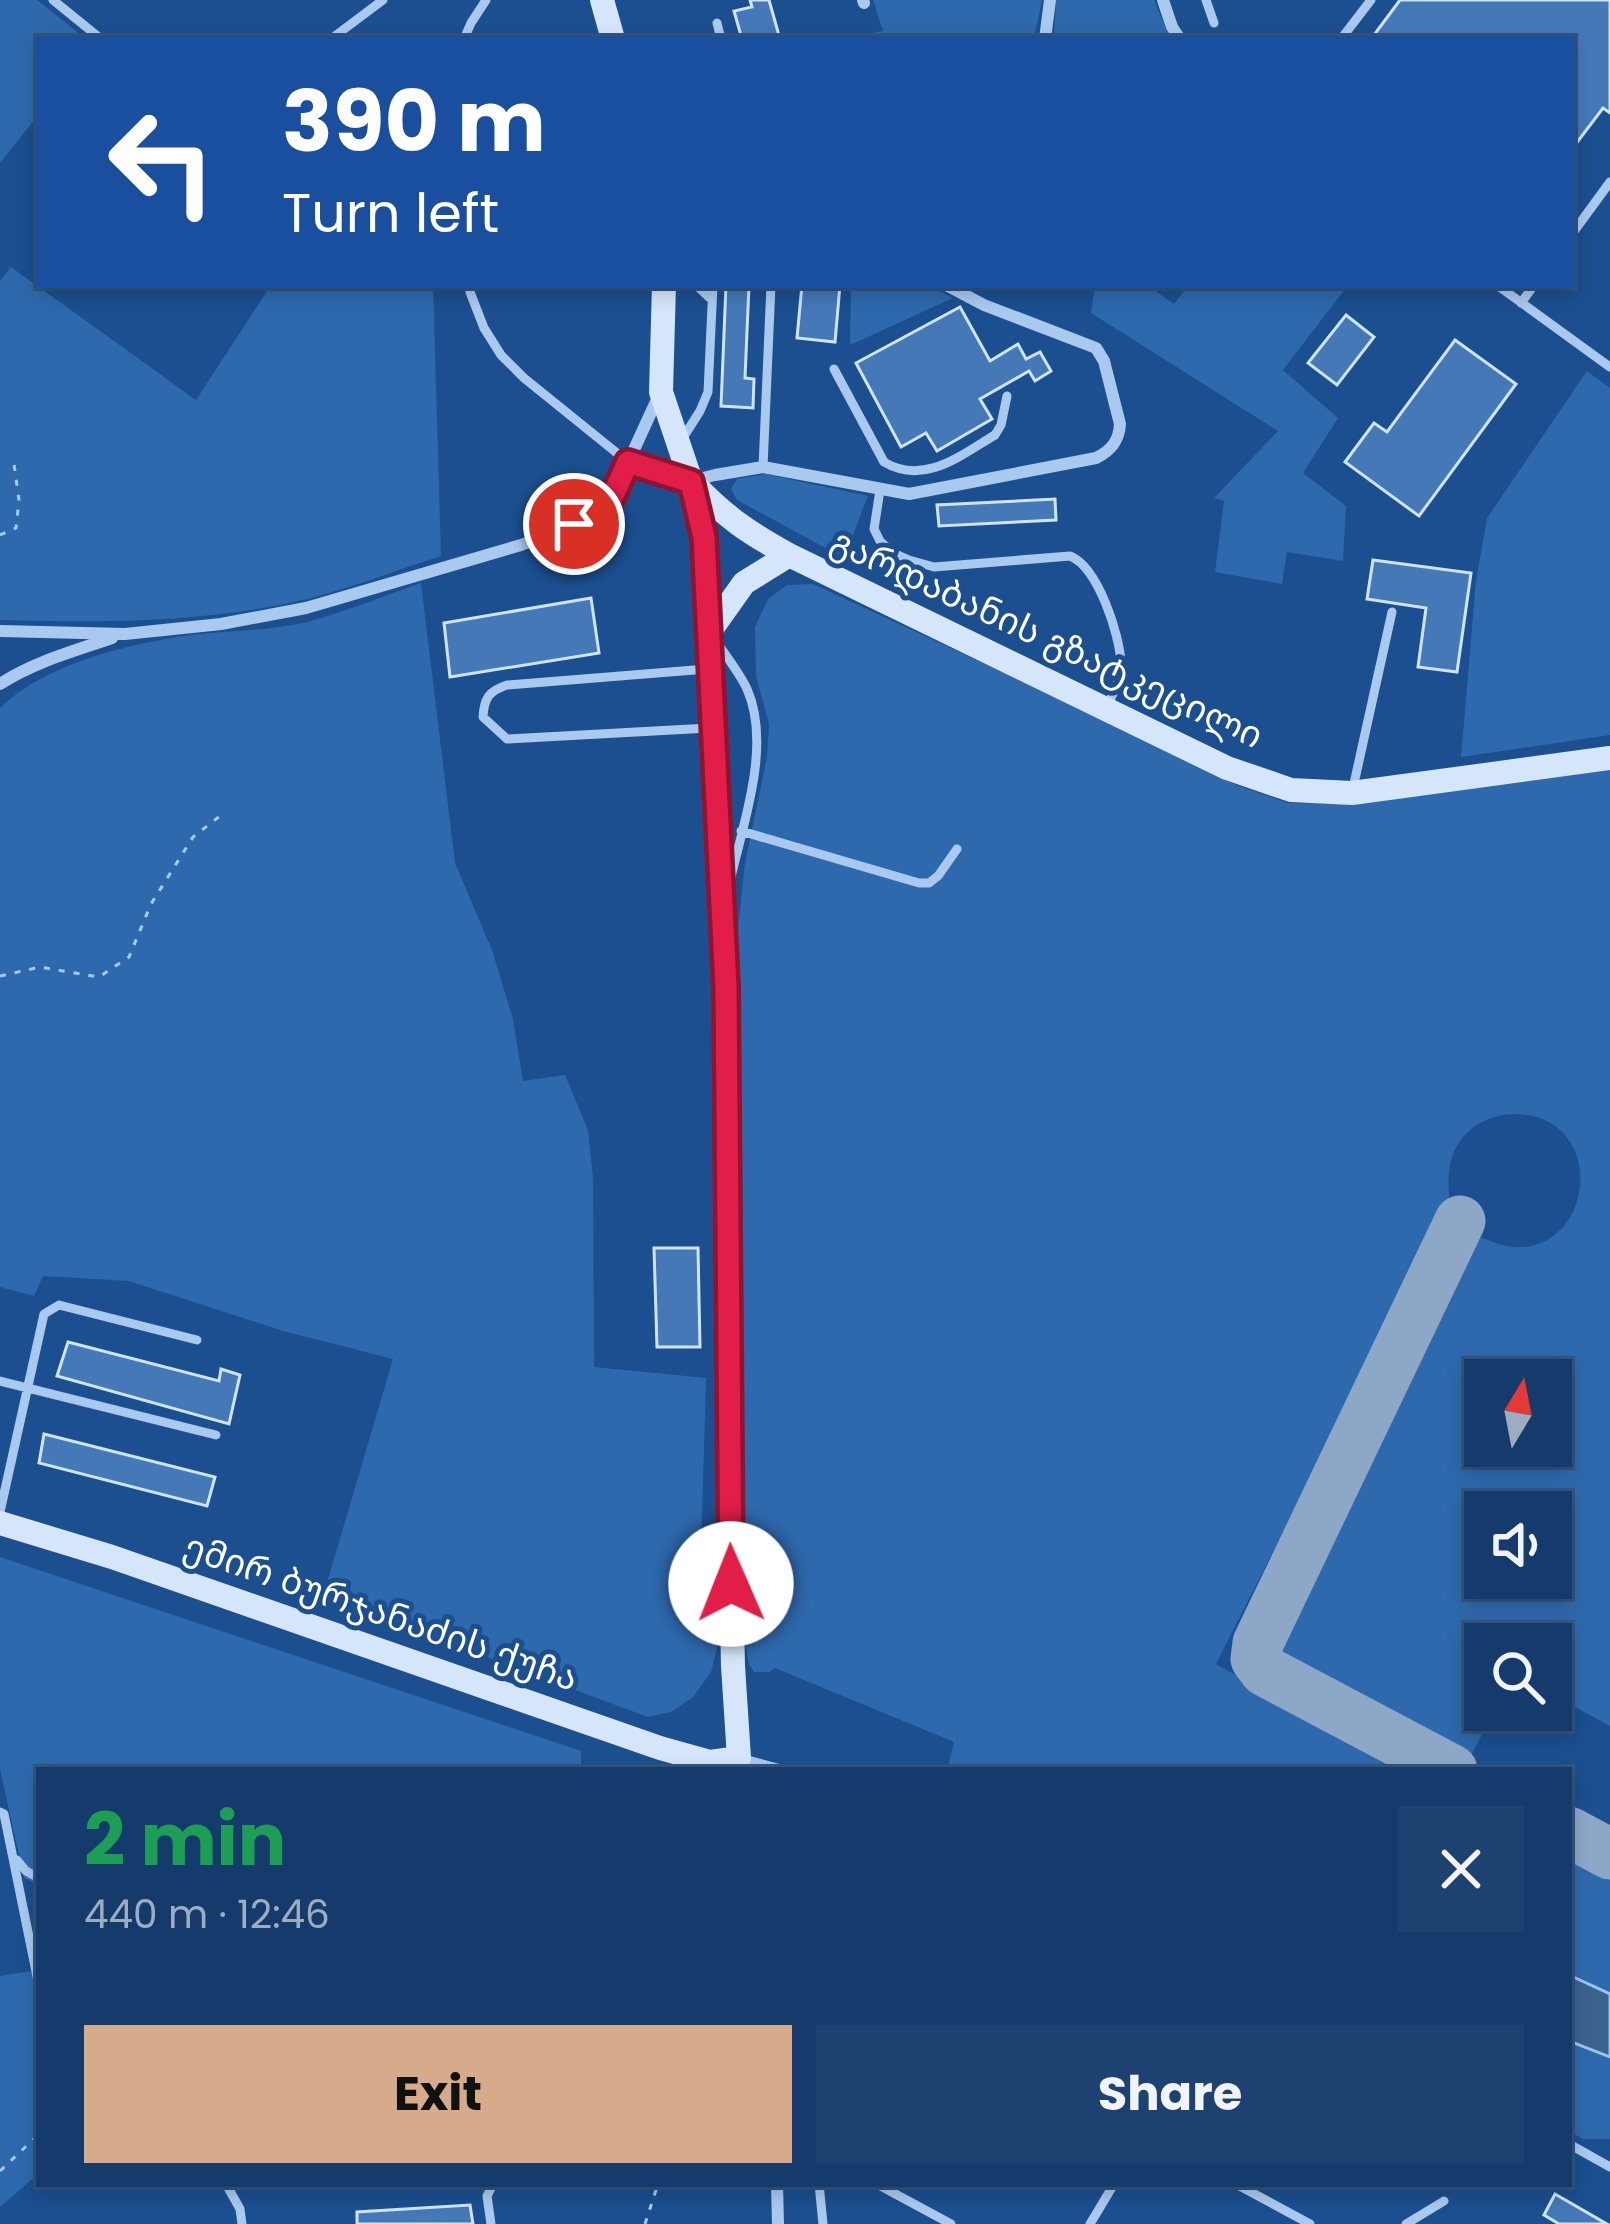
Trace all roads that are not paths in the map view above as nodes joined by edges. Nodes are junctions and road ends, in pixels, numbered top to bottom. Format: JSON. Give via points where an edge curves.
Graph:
{"nodes":[{"id":1,"x":53,"y":0,"type":"edge"},
{"id":2,"x":383,"y":0,"type":"edge"},
{"id":3,"x":486,"y":0,"type":"edge"},
{"id":4,"x":602,"y":0,"type":"edge"},
{"id":5,"x":1050,"y":0,"type":"edge"},
{"id":6,"x":1163,"y":0,"type":"edge"},
{"id":7,"x":1206,"y":0,"type":"edge"},
{"id":8,"x":1371,"y":0,"type":"edge"},
{"id":9,"x":717,"y":23,"type":"dead end"},
{"id":10,"x":1214,"y":23,"type":"dead end"},
{"id":11,"x":97,"y":36,"type":"edge"},
{"id":12,"x":336,"y":36,"type":"edge"},
{"id":13,"x":465,"y":36,"type":"edge"},
{"id":14,"x":613,"y":36,"type":"edge"},
{"id":15,"x":720,"y":36,"type":"edge"},
{"id":16,"x":1045,"y":36,"type":"edge"},
{"id":17,"x":1178,"y":36,"type":"edge"},
{"id":18,"x":1343,"y":36,"type":"edge"},
{"id":19,"x":1610,"y":182,"type":"edge"},
{"id":20,"x":1575,"y":230,"type":"edge"},
{"id":21,"x":664,"y":288,"type":"edge"},
{"id":22,"x":699,"y":288,"type":"edge"},
{"id":23,"x":712,"y":288,"type":"edge"},
{"id":24,"x":771,"y":288,"type":"edge"},
{"id":25,"x":952,"y":288,"type":"edge"},
{"id":26,"x":1501,"y":288,"type":"edge"},
{"id":27,"x":1532,"y":288,"type":"edge"},
{"id":28,"x":470,"y":292,"type":"dead end"},
{"id":29,"x":712,"y":300,"type":"junction"},
{"id":30,"x":1521,"y":303,"type":"junction"},
{"id":31,"x":1610,"y":367,"type":"edge"},
{"id":32,"x":834,"y":369,"type":"dead end"},
{"id":33,"x":661,"y":392,"type":"junction"},
{"id":34,"x":1007,"y":396,"type":"dead end"},
{"id":35,"x":678,"y":446,"type":"junction"},
{"id":36,"x":959,"y":456,"type":"junction"},
{"id":37,"x":628,"y":462,"type":"junction"},
{"id":38,"x":763,"y":467,"type":"junction"},
{"id":39,"x":691,"y":482,"type":"junction"},
{"id":40,"x":972,"y":482,"type":"junction"},
{"id":41,"x":880,"y":490,"type":"junction"},
{"id":42,"x":789,"y":555,"type":"junction"},
{"id":43,"x":1392,"y":611,"type":"dead end"},
{"id":44,"x":0,"y":631,"type":"edge"},
{"id":45,"x":710,"y":631,"type":"junction"},
{"id":46,"x":125,"y":634,"type":"junction"},
{"id":47,"x":712,"y":669,"type":"junction"},
{"id":48,"x":0,"y":684,"type":"edge"},
{"id":49,"x":1106,"y":709,"type":"junction"},
{"id":50,"x":715,"y":727,"type":"junction"},
{"id":51,"x":1610,"y":758,"type":"edge"},
{"id":52,"x":1352,"y":793,"type":"junction"},
{"id":53,"x":741,"y":832,"type":"junction"},
{"id":54,"x":957,"y":849,"type":"dead end"},
{"id":55,"x":723,"y":916,"type":"junction"},
{"id":56,"x":197,"y":1340,"type":"dead end"},
{"id":57,"x":0,"y":1381,"type":"edge"},
{"id":58,"x":29,"y":1388,"type":"junction"},
{"id":59,"x":216,"y":1435,"type":"dead end"},
{"id":60,"x":0,"y":1512,"type":"edge"},
{"id":61,"x":0,"y":1523,"type":"edge"},
{"id":62,"x":741,"y":1764,"type":"edge"},
{"id":63,"x":0,"y":1796,"type":"edge"},
{"id":64,"x":2,"y":1813,"type":"edge"},
{"id":65,"x":14,"y":1856,"type":"junction"},
{"id":66,"x":36,"y":1876,"type":"edge"},
{"id":67,"x":36,"y":1970,"type":"edge"},
{"id":68,"x":1572,"y":2146,"type":"edge"},
{"id":69,"x":1610,"y":2167,"type":"edge"},
{"id":70,"x":228,"y":2187,"type":"edge"},
{"id":71,"x":492,"y":2187,"type":"edge"},
{"id":72,"x":777,"y":2187,"type":"edge"},
{"id":73,"x":819,"y":2187,"type":"edge"},
{"id":74,"x":883,"y":2187,"type":"edge"},
{"id":75,"x":1112,"y":2187,"type":"edge"},
{"id":76,"x":1242,"y":2187,"type":"edge"},
{"id":77,"x":1444,"y":2201,"type":"dead end"},
{"id":78,"x":1094,"y":2223,"type":"edge"},
{"id":79,"x":242,"y":2224,"type":"edge"},
{"id":80,"x":491,"y":2224,"type":"edge"},
{"id":81,"x":778,"y":2224,"type":"edge"},
{"id":82,"x":824,"y":2224,"type":"edge"},
{"id":83,"x":951,"y":2224,"type":"edge"},
{"id":84,"x":1310,"y":2224,"type":"edge"},
{"id":85,"x":1406,"y":2224,"type":"edge"}],
"edges":[{"from":1,"to":11,"type":"lane"},
{"from":2,"to":12,"type":"lane"},
{"from":3,"to":13,"type":"lane"},
{"from":4,"to":14,"type":"street"},
{"from":5,"to":16,"type":"street"},
{"from":6,"to":17,"type":"street"},
{"from":7,"to":10,"type":"lane"},
{"from":8,"to":18,"type":"lane"},
{"from":9,"to":15,"type":"lane"},
{"from":19,"to":20,"type":"lane"},
{"from":21,"to":33,"type":"street"},
{"from":22,"to":29,"type":"lane"},
{"from":23,"to":29,"type":"lane"},
{"from":24,"to":38,"type":"lane"},
{"from":25,"to":40,"type":"street","via":[[1096,348],[1120,424],[1114,446],[1096,458]]},
{"from":26,"to":30,"type":"lane"},
{"from":27,"to":30,"type":"lane"},
{"from":28,"to":37,"type":"lane","via":[[501,355]]},
{"from":29,"to":35,"type":"lane","via":[[708,392]]},
{"from":30,"to":31,"type":"lane"},
{"from":32,"to":36,"type":"lane","via":[[884,462],[930,471]]},
{"from":33,"to":35,"type":"street"},
{"from":33,"to":37,"type":"street"},
{"from":34,"to":36,"type":"lane","via":[[995,435]]},
{"from":35,"to":39,"type":"street"},
{"from":36,"to":40,"type":"lane"},
{"from":37,"to":39,"type":"street"},
{"from":37,"to":46,"type":"street","via":[[610,502],[521,545],[306,608]]},
{"from":38,"to":39,"type":"street"},
{"from":38,"to":41,"type":"street"},
{"from":39,"to":42,"type":"street","name":"გარდაბანის გზატკეცილი","via":[[745,531]]},
{"from":39,"to":45,"type":"street"},
{"from":40,"to":41,"type":"street","via":[[909,494]]},
{"from":41,"to":49,"type":"lane","via":[[874,529],[909,560],[1080,560],[1110,616],[1121,666]]},
{"from":42,"to":45,"type":"street","via":[[744,583]]},
{"from":42,"to":49,"type":"street","name":"გარდაბანის გზატკეცილი"},
{"from":43,"to":52,"type":"lane"},
{"from":44,"to":46,"type":"street"},
{"from":45,"to":47,"type":"street"},
{"from":45,"to":53,"type":"lane","via":[[747,688],[758,730]]},
{"from":46,"to":48,"type":"street"},
{"from":47,"to":50,"type":"street"},
{"from":47,"to":50,"type":"lane","via":[[507,685],[492,690],[483,717],[507,739]]},
{"from":49,"to":52,"type":"street","name":"გარდაბანის გზატკეცილი","via":[[1291,790]]},
{"from":50,"to":55,"type":"street"},
{"from":51,"to":52,"type":"street","name":"გარდაბანის გზატკეცილი"},
{"from":53,"to":54,"type":"lane","via":[[919,883],[938,876]]},
{"from":53,"to":55,"type":"lane"},
{"from":55,"to":62,"type":"street","via":[[728,1443]]},
{"from":56,"to":58,"type":"lane","via":[[58,1305],[44,1314]]},
{"from":57,"to":58,"type":"lane"},
{"from":58,"to":59,"type":"lane"},
{"from":58,"to":60,"type":"lane"},
{"from":61,"to":62,"type":"street","name":"ემირ ბურჯანაძის ქუჩა","via":[[660,1748]]},
{"from":63,"to":64,"type":"lane"},
{"from":64,"to":65,"type":"lane"},
{"from":65,"to":66,"type":"lane"},
{"from":65,"to":67,"type":"lane"},
{"from":68,"to":69,"type":"lane"},
{"from":70,"to":79,"type":"lane"},
{"from":71,"to":80,"type":"lane"},
{"from":72,"to":81,"type":"street"},
{"from":73,"to":82,"type":"lane"},
{"from":74,"to":83,"type":"lane"},
{"from":75,"to":78,"type":"lane"},
{"from":76,"to":84,"type":"lane"},
{"from":77,"to":85,"type":"lane"}]}
